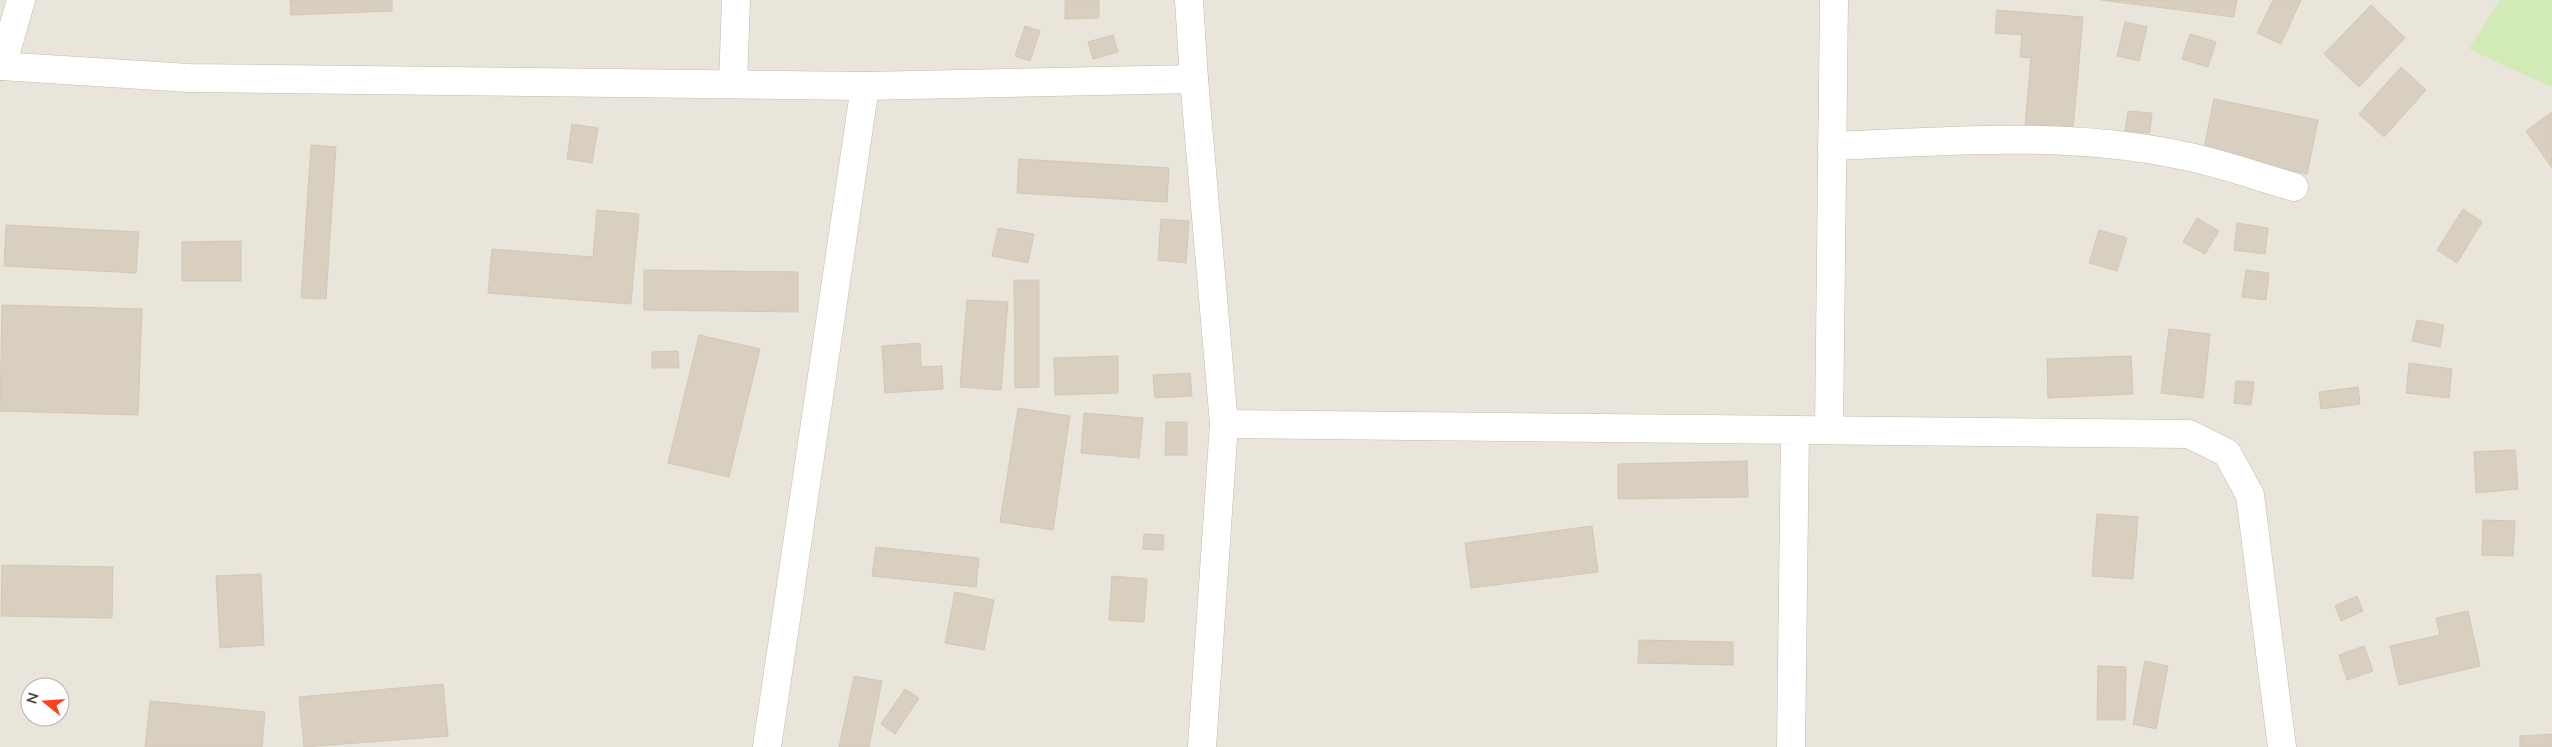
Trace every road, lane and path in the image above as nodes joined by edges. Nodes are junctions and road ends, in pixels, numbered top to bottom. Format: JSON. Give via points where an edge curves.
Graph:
{"nodes":[{"id":1,"x":21,"y":0,"type":"edge"},
{"id":2,"x":736,"y":0,"type":"edge"},
{"id":3,"x":1189,"y":0,"type":"edge"},
{"id":4,"x":1834,"y":0,"type":"edge"},
{"id":5,"x":1,"y":66,"type":"edge"},
{"id":6,"x":1194,"y":79,"type":"junction"},
{"id":7,"x":733,"y":83,"type":"junction"},
{"id":8,"x":865,"y":86,"type":"junction"},
{"id":9,"x":1832,"y":146,"type":"junction"},
{"id":10,"x":2294,"y":187,"type":"dead end"},
{"id":11,"x":1224,"y":424,"type":"junction"},
{"id":12,"x":1829,"y":429,"type":"junction"},
{"id":13,"x":1795,"y":430,"type":"junction"},
{"id":14,"x":767,"y":747,"type":"edge"},
{"id":15,"x":1202,"y":747,"type":"edge"},
{"id":16,"x":1791,"y":747,"type":"edge"},
{"id":17,"x":2282,"y":747,"type":"edge"}],
"edges":[{"from":1,"to":5,"type":"street"},
{"from":2,"to":7,"type":"street"},
{"from":3,"to":6,"type":"street"},
{"from":4,"to":9,"type":"street"},
{"from":5,"to":7,"type":"street","via":[[189,78]]},
{"from":6,"to":8,"type":"street"},
{"from":6,"to":11,"type":"street"},
{"from":7,"to":8,"type":"street"},
{"from":8,"to":14,"type":"street"},
{"from":9,"to":10,"type":"street","via":[[2023,138],[2096,144],[2180,155]]},
{"from":9,"to":12,"type":"street"},
{"from":11,"to":13,"type":"street"},
{"from":11,"to":15,"type":"street"},
{"from":12,"to":13,"type":"street"},
{"from":12,"to":17,"type":"street","via":[[2188,434],[2227,453],[2250,495]]},
{"from":13,"to":16,"type":"street"}]}
